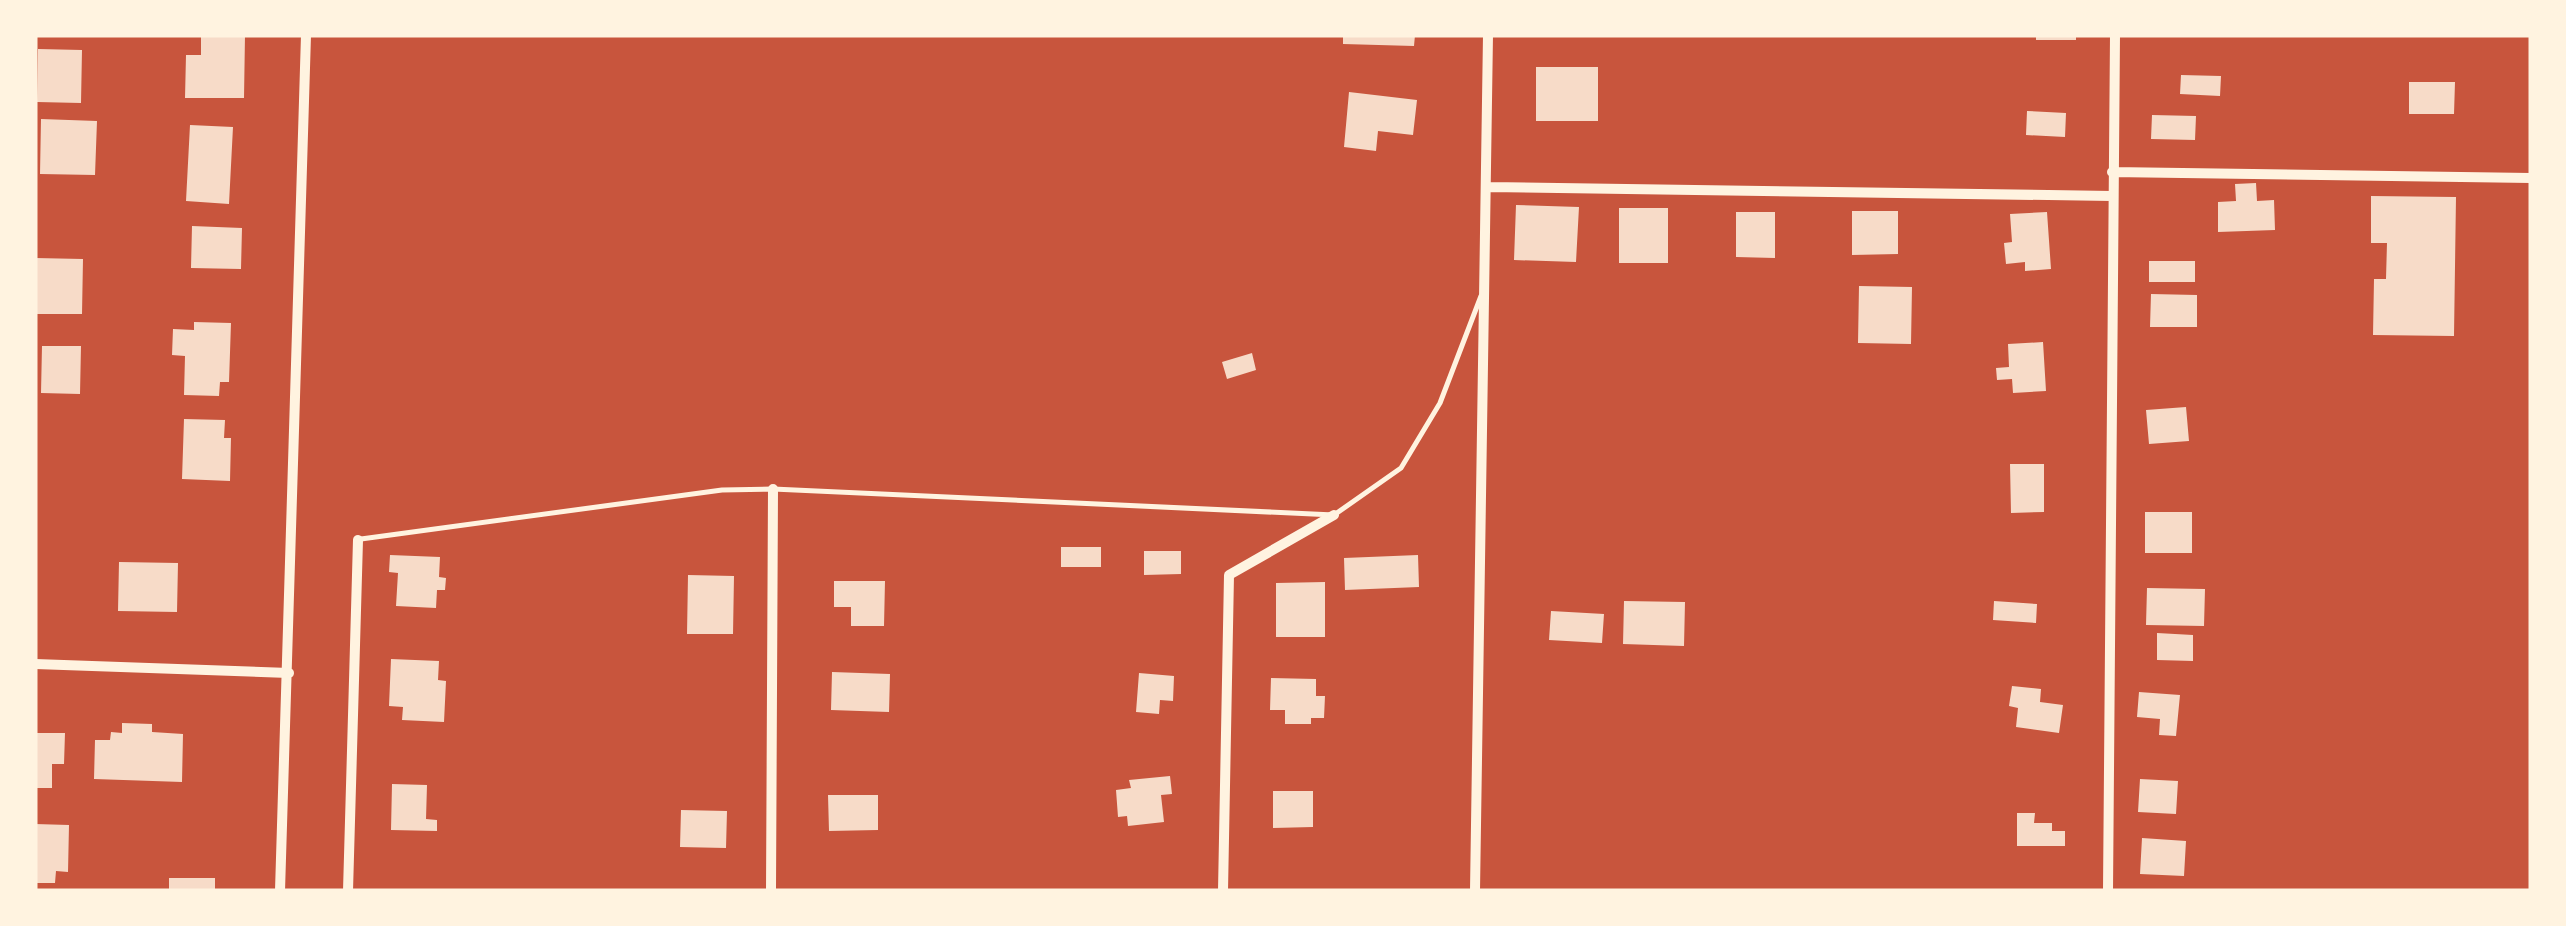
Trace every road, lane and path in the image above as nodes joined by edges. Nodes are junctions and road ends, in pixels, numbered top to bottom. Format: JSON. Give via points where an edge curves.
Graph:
{"nodes":[{"id":1,"x":306,"y":35,"type":"edge"},
{"id":2,"x":1488,"y":35,"type":"edge"},
{"id":3,"x":2114,"y":35,"type":"edge"},
{"id":4,"x":2112,"y":172,"type":"junction"},
{"id":5,"x":2531,"y":178,"type":"edge"},
{"id":6,"x":1488,"y":187,"type":"junction"},
{"id":7,"x":2112,"y":196,"type":"junction"},
{"id":8,"x":1486,"y":280,"type":"junction"},
{"id":9,"x":773,"y":488,"type":"junction"},
{"id":10,"x":1334,"y":515,"type":"junction"},
{"id":11,"x":358,"y":540,"type":"joint"},
{"id":12,"x":35,"y":664,"type":"edge"},
{"id":13,"x":288,"y":673,"type":"junction"},
{"id":14,"x":280,"y":891,"type":"edge"},
{"id":15,"x":348,"y":891,"type":"edge"},
{"id":16,"x":771,"y":891,"type":"edge"},
{"id":17,"x":1223,"y":891,"type":"edge"},
{"id":18,"x":1475,"y":891,"type":"edge"},
{"id":19,"x":2108,"y":891,"type":"edge"}],
"edges":[{"from":1,"to":13,"type":"street"},
{"from":2,"to":6,"type":"street"},
{"from":3,"to":4,"type":"street"},
{"from":4,"to":5,"type":"street"},
{"from":4,"to":7,"type":"street"},
{"from":6,"to":7,"type":"street"},
{"from":6,"to":8,"type":"street"},
{"from":7,"to":19,"type":"street"},
{"from":8,"to":10,"type":"lane","via":[[1440,403],[1401,468]]},
{"from":8,"to":18,"type":"street"},
{"from":9,"to":10,"type":"lane"},
{"from":9,"to":11,"type":"lane"},
{"from":9,"to":16,"type":"street"},
{"from":10,"to":17,"type":"street","via":[[1229,575]]},
{"from":11,"to":15,"type":"street"},
{"from":12,"to":13,"type":"street"},
{"from":13,"to":14,"type":"street"}]}
